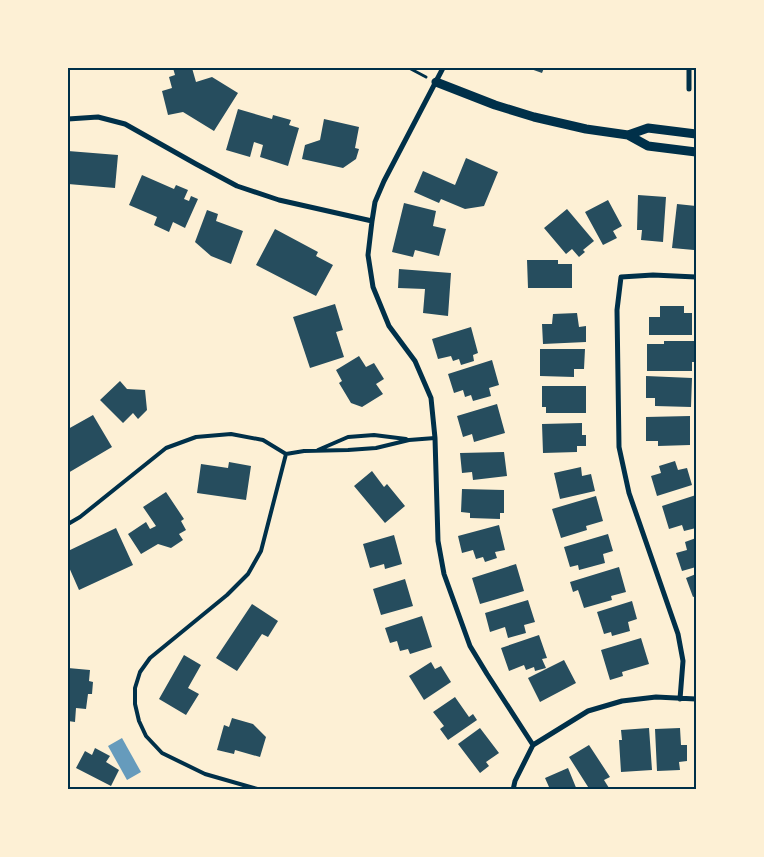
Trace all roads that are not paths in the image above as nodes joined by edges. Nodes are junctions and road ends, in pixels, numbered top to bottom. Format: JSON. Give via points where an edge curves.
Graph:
{"nodes":[{"id":1,"x":443,"y":68,"type":"edge"},
{"id":2,"x":689,"y":68,"type":"edge"},
{"id":3,"x":436,"y":82,"type":"junction"},
{"id":4,"x":689,"y":89,"type":"dead end"},
{"id":5,"x":68,"y":120,"type":"edge"},
{"id":6,"x":696,"y":134,"type":"edge"},
{"id":7,"x":628,"y":135,"type":"junction"},
{"id":8,"x":696,"y":152,"type":"edge"},
{"id":9,"x":372,"y":221,"type":"junction"},
{"id":10,"x":696,"y":277,"type":"edge"},
{"id":11,"x":435,"y":438,"type":"junction"},
{"id":12,"x":408,"y":440,"type":"junction"},
{"id":13,"x":316,"y":451,"type":"junction"},
{"id":14,"x":286,"y":454,"type":"junction"},
{"id":15,"x":68,"y":524,"type":"edge"},
{"id":16,"x":680,"y":699,"type":"junction"},
{"id":17,"x":696,"y":699,"type":"edge"},
{"id":18,"x":533,"y":744,"type":"junction"},
{"id":19,"x":261,"y":790,"type":"edge"},
{"id":20,"x":513,"y":790,"type":"edge"}],
"edges":[{"from":1,"to":3,"type":"street"},
{"from":2,"to":4,"type":"street"},
{"from":3,"to":7,"type":"street","via":[[534,117]]},
{"from":3,"to":9,"type":"street","via":[[384,180]]},
{"from":5,"to":9,"type":"street","via":[[98,118],[125,124],[237,186],[279,200]]},
{"from":6,"to":7,"type":"street","via":[[648,128]]},
{"from":7,"to":8,"type":"street","via":[[648,146]]},
{"from":9,"to":11,"type":"street","via":[[368,255],[373,287],[389,326],[415,361],[430,398]]},
{"from":10,"to":16,"type":"street","via":[[621,277],[617,310],[619,447],[629,492],[678,634],[683,661]]},
{"from":11,"to":12,"type":"lane"},
{"from":11,"to":18,"type":"street","via":[[438,541],[444,574],[470,646]]},
{"from":12,"to":13,"type":"lane","via":[[376,448]]},
{"from":12,"to":13,"type":"lane","via":[[374,435],[348,437]]},
{"from":13,"to":14,"type":"lane"},
{"from":14,"to":15,"type":"lane","via":[[263,440],[231,434],[196,436],[166,448]]},
{"from":14,"to":19,"type":"lane","via":[[261,551],[248,574],[150,658],[140,672],[135,688],[139,721],[146,736],[162,753],[205,774]]},
{"from":16,"to":17,"type":"street"},
{"from":16,"to":18,"type":"street","via":[[622,701],[588,711]]},
{"from":18,"to":20,"type":"street"}]}
